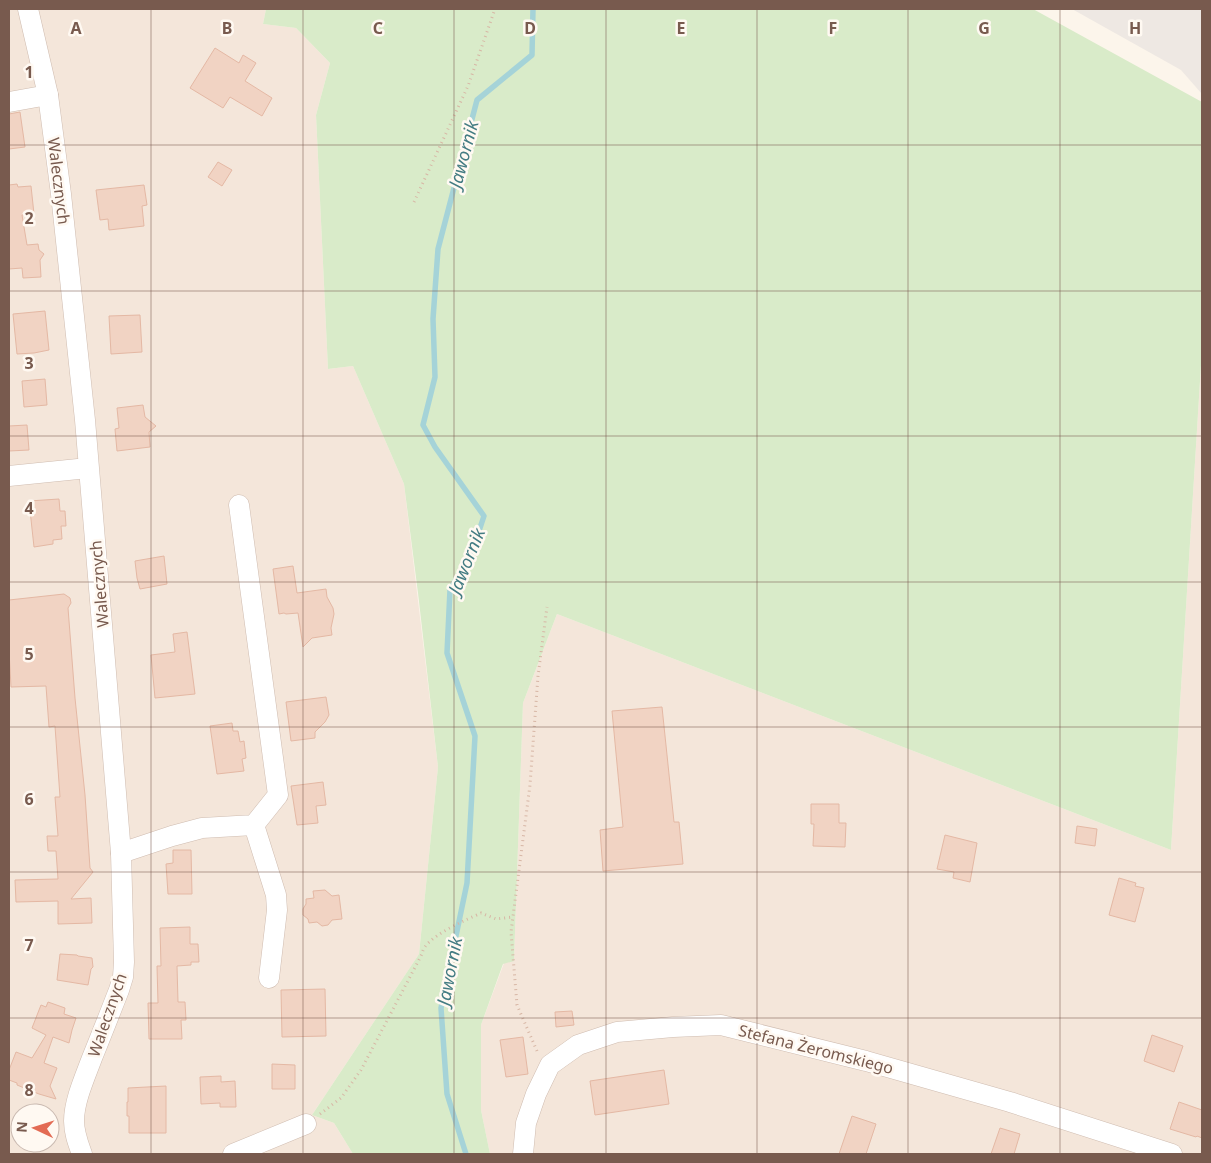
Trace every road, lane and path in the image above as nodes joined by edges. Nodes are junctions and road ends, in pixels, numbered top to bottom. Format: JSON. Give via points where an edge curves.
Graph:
{"nodes":[{"id":1,"x":28,"y":9,"type":"edge"},
{"id":2,"x":495,"y":9,"type":"edge"},
{"id":3,"x":48,"y":95,"type":"junction"},
{"id":4,"x":9,"y":102,"type":"edge"},
{"id":5,"x":414,"y":202,"type":"dead end"},
{"id":6,"x":88,"y":468,"type":"junction"},
{"id":7,"x":9,"y":476,"type":"edge"},
{"id":8,"x":239,"y":505,"type":"dead end"},
{"id":9,"x":546,"y":607,"type":"dead end"},
{"id":10,"x":254,"y":824,"type":"junction"},
{"id":11,"x":121,"y":853,"type":"junction"},
{"id":12,"x":513,"y":917,"type":"junction"},
{"id":13,"x":269,"y":978,"type":"dead end"},
{"id":14,"x":547,"y":1072,"type":"junction"},
{"id":15,"x":306,"y":1124,"type":"joint"},
{"id":16,"x":82,"y":1154,"type":"edge"},
{"id":17,"x":233,"y":1154,"type":"edge"},
{"id":18,"x":522,"y":1154,"type":"edge"},
{"id":19,"x":1172,"y":1154,"type":"edge"}],
"edges":[{"from":1,"to":3,"type":"street","name":"Walecznych"},
{"from":2,"to":5,"type":"path","via":[[468,86]]},
{"from":3,"to":4,"type":"street"},
{"from":3,"to":6,"type":"street","name":"Walecznych"},
{"from":6,"to":7,"type":"street"},
{"from":6,"to":11,"type":"street","name":"Walecznych"},
{"from":8,"to":10,"type":"street","via":[[278,795]]},
{"from":9,"to":12,"type":"path","via":[[530,785]]},
{"from":10,"to":11,"type":"street","via":[[202,828]]},
{"from":10,"to":13,"type":"street","via":[[276,895]]},
{"from":11,"to":16,"type":"street","name":"Walecznych","via":[[123,977],[77,1103],[74,1129]]},
{"from":12,"to":14,"type":"path","via":[[511,932],[517,1006]]},
{"from":12,"to":15,"type":"path","via":[[496,919],[481,913],[445,931],[422,949],[361,1070],[341,1098]]},
{"from":14,"to":18,"type":"street","name":"Stefana Żeromskiego","via":[[526,1124]]},
{"from":14,"to":19,"type":"street","name":"Stefana Żeromskiego","via":[[550,1065],[578,1045],[617,1032],[721,1025],[866,1061],[1010,1102]]},
{"from":15,"to":17,"type":"street"}]}
